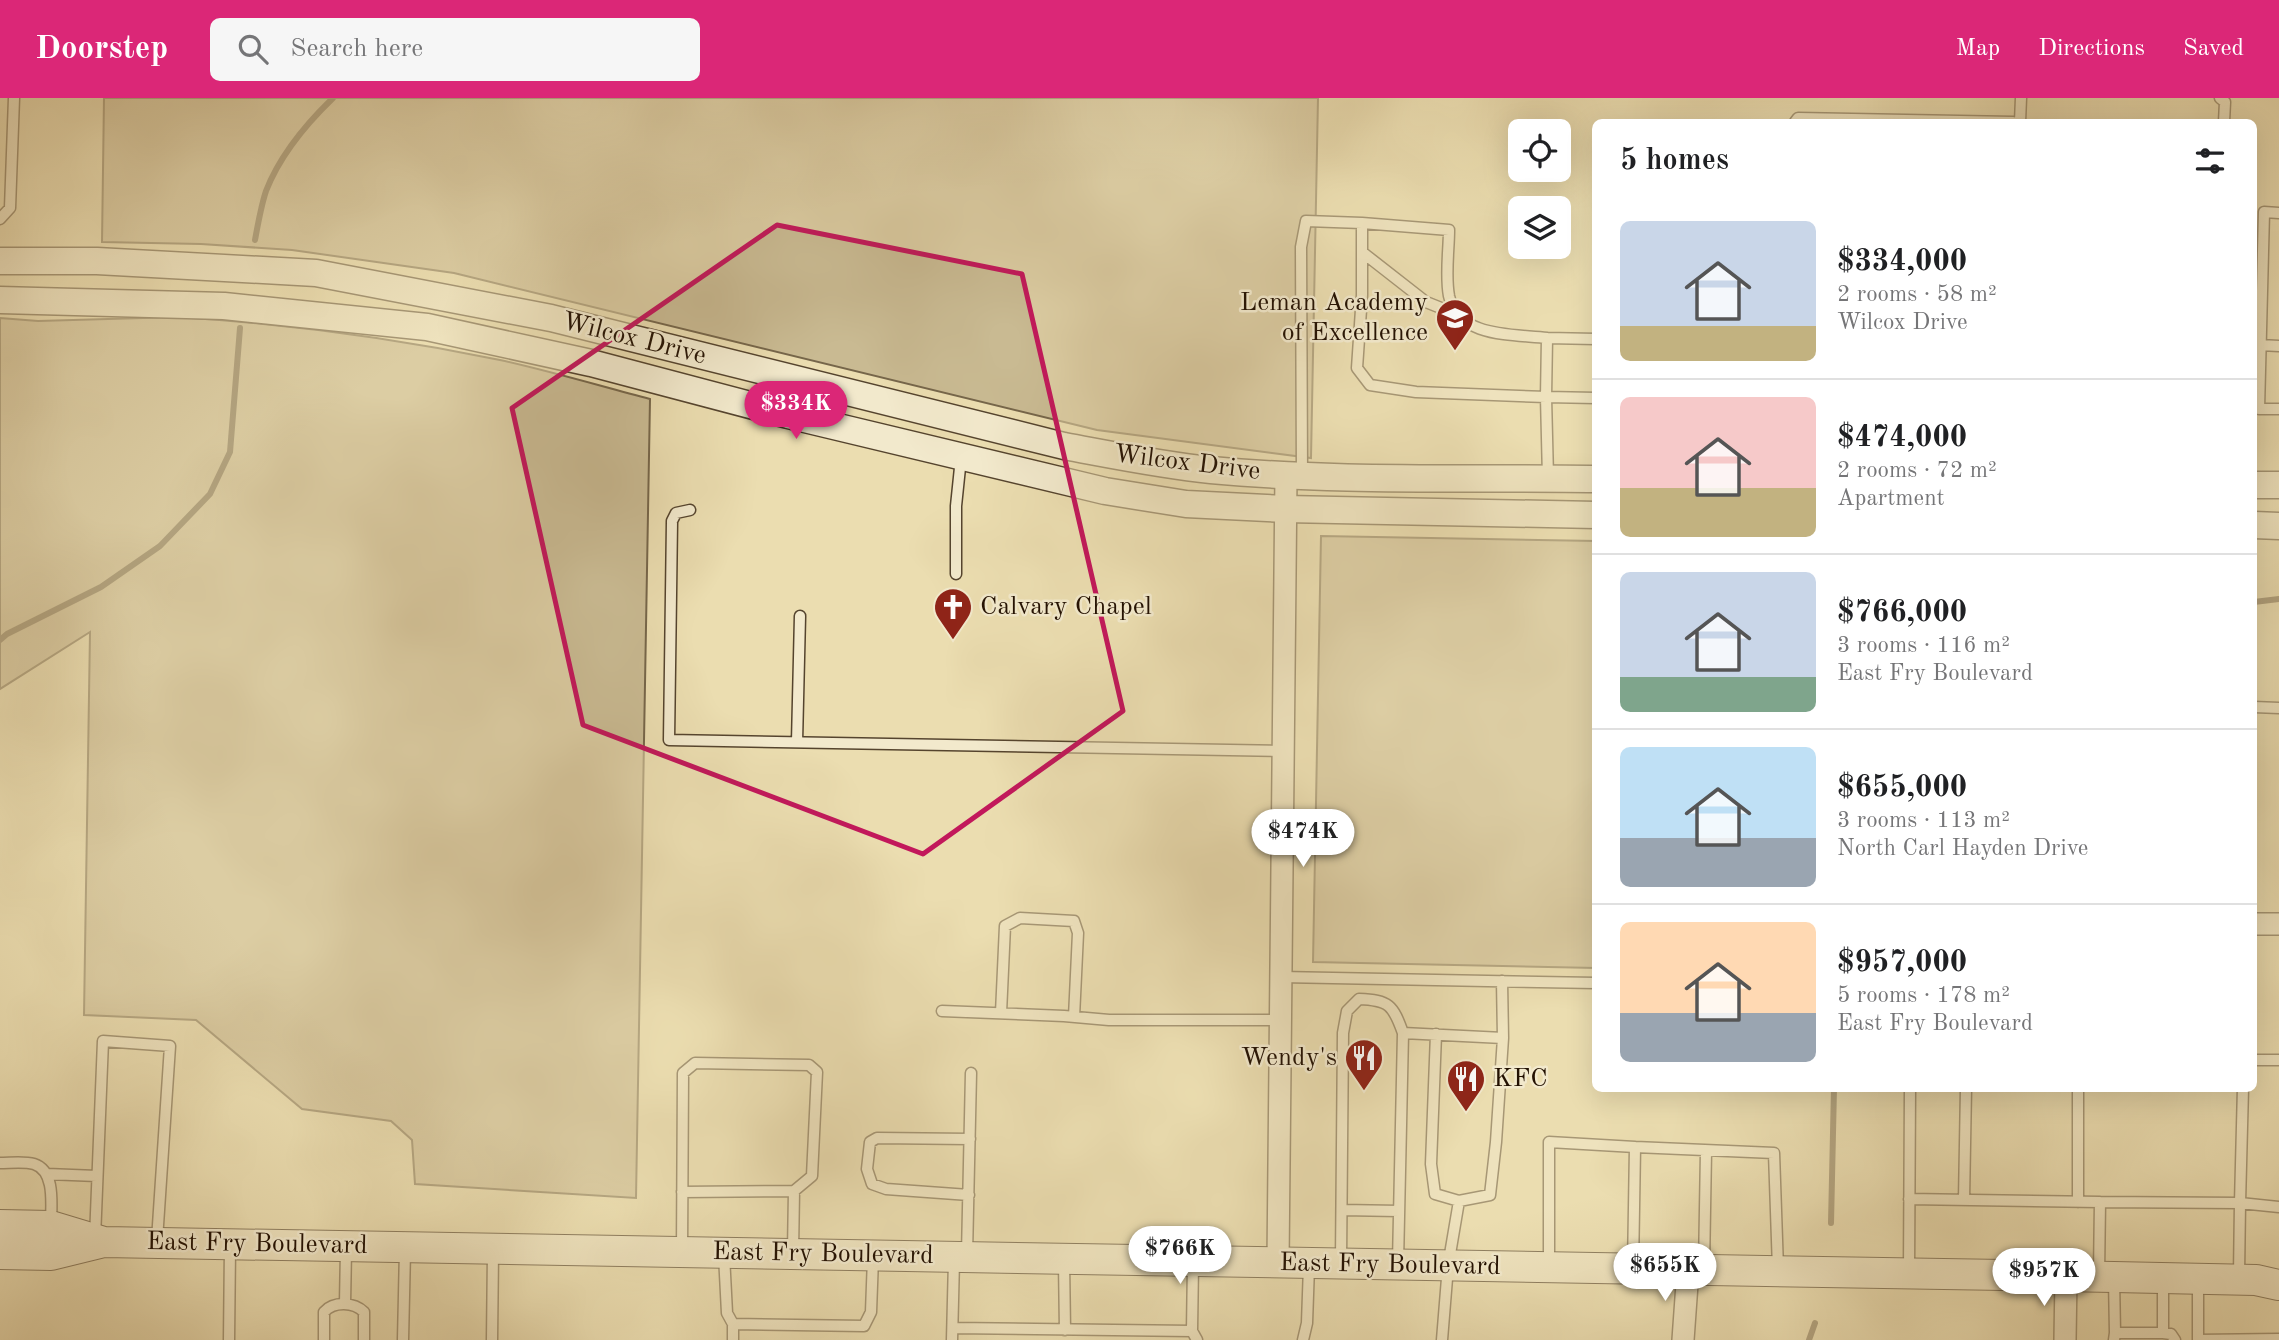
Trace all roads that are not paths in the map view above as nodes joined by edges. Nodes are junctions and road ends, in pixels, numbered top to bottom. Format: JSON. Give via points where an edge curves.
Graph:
{"nodes":[{"id":1,"x":14,"y":98,"type":"edge"},
{"id":2,"x":2021,"y":98,"type":"edge"},
{"id":3,"x":2220,"y":98,"type":"edge"},
{"id":4,"x":1797,"y":119,"type":"edge"},
{"id":5,"x":1852,"y":119,"type":"edge"},
{"id":6,"x":2020,"y":119,"type":"edge"},
{"id":7,"x":2224,"y":119,"type":"edge"},
{"id":8,"x":2279,"y":213,"type":"edge"},
{"id":9,"x":0,"y":219,"type":"edge"},
{"id":10,"x":1362,"y":223,"type":"junction"},
{"id":11,"x":1362,"y":252,"type":"junction"},
{"id":12,"x":0,"y":261,"type":"edge"},
{"id":13,"x":0,"y":300,"type":"edge"},
{"id":14,"x":1456,"y":314,"type":"junction"},
{"id":15,"x":1546,"y":338,"type":"junction"},
{"id":16,"x":1592,"y":339,"type":"edge"},
{"id":17,"x":2260,"y":345,"type":"junction"},
{"id":18,"x":2279,"y":346,"type":"edge"},
{"id":19,"x":1546,"y":397,"type":"junction"},
{"id":20,"x":1592,"y":398,"type":"edge"},
{"id":21,"x":2279,"y":410,"type":"edge"},
{"id":22,"x":961,"y":456,"type":"junction"},
{"id":23,"x":1294,"y":475,"type":"junction"},
{"id":24,"x":1548,"y":478,"type":"junction"},
{"id":25,"x":1592,"y":479,"type":"edge"},
{"id":26,"x":2257,"y":485,"type":"edge"},
{"id":27,"x":2279,"y":485,"type":"edge"},
{"id":28,"x":1285,"y":509,"type":"junction"},
{"id":29,"x":690,"y":510,"type":"dead end"},
{"id":30,"x":1592,"y":515,"type":"edge"},
{"id":31,"x":2257,"y":526,"type":"edge"},
{"id":32,"x":2279,"y":526,"type":"edge"},
{"id":33,"x":956,"y":574,"type":"dead end"},
{"id":34,"x":800,"y":616,"type":"dead end"},
{"id":35,"x":2257,"y":707,"type":"edge"},
{"id":36,"x":2279,"y":708,"type":"edge"},
{"id":37,"x":797,"y":742,"type":"junction"},
{"id":38,"x":1283,"y":751,"type":"junction"},
{"id":39,"x":2257,"y":923,"type":"edge"},
{"id":40,"x":2279,"y":924,"type":"edge"},
{"id":41,"x":1281,"y":977,"type":"junction"},
{"id":42,"x":1370,"y":978,"type":"junction"},
{"id":43,"x":1502,"y":981,"type":"junction"},
{"id":44,"x":1592,"y":983,"type":"edge"},
{"id":45,"x":1369,"y":1000,"type":"junction"},
{"id":46,"x":942,"y":1011,"type":"dead end"},
{"id":47,"x":1001,"y":1013,"type":"junction"},
{"id":48,"x":1074,"y":1017,"type":"junction"},
{"id":49,"x":1280,"y":1020,"type":"junction"},
{"id":50,"x":1403,"y":1034,"type":"junction"},
{"id":51,"x":1436,"y":1034,"type":"junction"},
{"id":52,"x":1503,"y":1038,"type":"junction"},
{"id":53,"x":2257,"y":1060,"type":"edge"},
{"id":54,"x":2279,"y":1060,"type":"edge"},
{"id":55,"x":971,"y":1073,"type":"dead end"},
{"id":56,"x":1910,"y":1092,"type":"edge"},
{"id":57,"x":1966,"y":1092,"type":"edge"},
{"id":58,"x":2078,"y":1092,"type":"edge"},
{"id":59,"x":2243,"y":1092,"type":"edge"},
{"id":60,"x":970,"y":1139,"type":"junction"},
{"id":61,"x":1635,"y":1147,"type":"junction"},
{"id":62,"x":1706,"y":1151,"type":"junction"},
{"id":63,"x":0,"y":1163,"type":"edge"},
{"id":64,"x":47,"y":1174,"type":"junction"},
{"id":65,"x":97,"y":1176,"type":"junction"},
{"id":66,"x":794,"y":1191,"type":"junction"},
{"id":67,"x":682,"y":1192,"type":"junction"},
{"id":68,"x":968,"y":1195,"type":"junction"},
{"id":69,"x":1909,"y":1199,"type":"junction"},
{"id":70,"x":1964,"y":1200,"type":"junction"},
{"id":71,"x":1459,"y":1201,"type":"junction"},
{"id":72,"x":2078,"y":1202,"type":"junction"},
{"id":73,"x":2100,"y":1202,"type":"junction"},
{"id":74,"x":2240,"y":1203,"type":"junction"},
{"id":75,"x":2279,"y":1207,"type":"edge"},
{"id":76,"x":1342,"y":1210,"type":"junction"},
{"id":77,"x":1399,"y":1211,"type":"junction"},
{"id":78,"x":0,"y":1225,"type":"edge"},
{"id":79,"x":51,"y":1241,"type":"junction"},
{"id":80,"x":98,"y":1242,"type":"junction"},
{"id":81,"x":157,"y":1242,"type":"junction"},
{"id":82,"x":230,"y":1244,"type":"junction"},
{"id":83,"x":346,"y":1246,"type":"junction"},
{"id":84,"x":405,"y":1247,"type":"junction"},
{"id":85,"x":493,"y":1248,"type":"junction"},
{"id":86,"x":682,"y":1252,"type":"junction"},
{"id":87,"x":724,"y":1253,"type":"junction"},
{"id":88,"x":0,"y":1254,"type":"edge"},
{"id":89,"x":793,"y":1254,"type":"junction"},
{"id":90,"x":873,"y":1255,"type":"junction"},
{"id":91,"x":960,"y":1257,"type":"junction"},
{"id":92,"x":1064,"y":1259,"type":"junction"},
{"id":93,"x":1194,"y":1261,"type":"junction"},
{"id":94,"x":1278,"y":1262,"type":"junction"},
{"id":95,"x":1309,"y":1263,"type":"junction"},
{"id":96,"x":1341,"y":1264,"type":"junction"},
{"id":97,"x":1398,"y":1265,"type":"junction"},
{"id":98,"x":1448,"y":1266,"type":"junction"},
{"id":99,"x":1549,"y":1268,"type":"junction"},
{"id":100,"x":1633,"y":1269,"type":"junction"},
{"id":101,"x":1696,"y":1270,"type":"junction"},
{"id":102,"x":1778,"y":1272,"type":"junction"},
{"id":103,"x":1909,"y":1274,"type":"junction"},
{"id":104,"x":2066,"y":1276,"type":"junction"},
{"id":105,"x":2106,"y":1277,"type":"junction"},
{"id":106,"x":2163,"y":1279,"type":"junction"},
{"id":107,"x":2198,"y":1279,"type":"junction"},
{"id":108,"x":2263,"y":1280,"type":"edge"},
{"id":109,"x":345,"y":1304,"type":"junction"},
{"id":110,"x":733,"y":1324,"type":"junction"},
{"id":111,"x":953,"y":1328,"type":"junction"},
{"id":112,"x":1065,"y":1329,"type":"junction"},
{"id":113,"x":2163,"y":1333,"type":"junction"},
{"id":114,"x":1194,"y":1336,"type":"edge"},
{"id":115,"x":2114,"y":1336,"type":"edge"},
{"id":116,"x":2279,"y":1339,"type":"edge"},
{"id":117,"x":229,"y":1340,"type":"edge"},
{"id":118,"x":324,"y":1340,"type":"edge"},
{"id":119,"x":365,"y":1340,"type":"edge"},
{"id":120,"x":403,"y":1340,"type":"edge"},
{"id":121,"x":492,"y":1340,"type":"edge"},
{"id":122,"x":733,"y":1340,"type":"edge"},
{"id":123,"x":953,"y":1340,"type":"edge"},
{"id":124,"x":1303,"y":1340,"type":"edge"},
{"id":125,"x":1442,"y":1340,"type":"edge"},
{"id":126,"x":1683,"y":1340,"type":"edge"},
{"id":127,"x":2064,"y":1340,"type":"edge"},
{"id":128,"x":2175,"y":1340,"type":"edge"}],
"edges":[{"from":1,"to":9,"type":"lane","via":[[10,208]]},
{"from":2,"to":6,"type":"lane"},
{"from":3,"to":7,"type":"lane","via":[[2225,102]]},
{"from":4,"to":5,"type":"lane"},
{"from":8,"to":17,"type":"lane","via":[[2264,212]]},
{"from":10,"to":11,"type":"lane"},
{"from":10,"to":14,"type":"lane","via":[[1450,230],[1449,295]]},
{"from":10,"to":23,"type":"lane","via":[[1306,221],[1301,247]]},
{"from":11,"to":14,"type":"lane","via":[[1426,302]]},
{"from":11,"to":19,"type":"lane","via":[[1357,368],[1370,385],[1416,392]]},
{"from":12,"to":23,"type":"street","name":"Wilcox Drive","via":[[97,261],[316,273],[551,318],[1064,446],[1140,461]]},
{"from":13,"to":22,"type":"street","name":"Wilcox Drive","via":[[224,306],[427,327],[591,363]]},
{"from":14,"to":15,"type":"lane","via":[[1486,331]]},
{"from":15,"to":16,"type":"lane"},
{"from":15,"to":19,"type":"lane"},
{"from":17,"to":18,"type":"lane"},
{"from":17,"to":21,"type":"lane","via":[[2259,409]]},
{"from":19,"to":20,"type":"lane"},
{"from":19,"to":24,"type":"lane"},
{"from":22,"to":28,"type":"street","name":"Wilcox Drive","via":[[1105,491],[1186,503]]},
{"from":22,"to":33,"type":"lane"},
{"from":23,"to":24,"type":"street","name":"Wilcox Drive"},
{"from":23,"to":28,"type":"street"},
{"from":24,"to":25,"type":"street","name":"Wilcox Drive"},
{"from":26,"to":27,"type":"street"},
{"from":28,"to":30,"type":"street","name":"Wilcox Drive"},
{"from":28,"to":38,"type":"street"},
{"from":29,"to":37,"type":"lane","via":[[676,513],[672,521],[668,740]]},
{"from":31,"to":32,"type":"street"},
{"from":34,"to":37,"type":"lane"},
{"from":35,"to":36,"type":"lane"},
{"from":37,"to":38,"type":"lane"},
{"from":38,"to":41,"type":"street"},
{"from":39,"to":40,"type":"street"},
{"from":41,"to":42,"type":"lane"},
{"from":41,"to":49,"type":"street"},
{"from":42,"to":43,"type":"lane"},
{"from":42,"to":45,"type":"lane"},
{"from":43,"to":44,"type":"lane"},
{"from":43,"to":52,"type":"lane"},
{"from":45,"to":50,"type":"lane","via":[[1381,1000],[1395,1013]]},
{"from":45,"to":76,"type":"lane","via":[[1359,999],[1347,1012],[1343,1033]]},
{"from":46,"to":47,"type":"lane"},
{"from":47,"to":48,"type":"lane"},
{"from":47,"to":48,"type":"lane","via":[[1005,926],[1020,918],[1074,921],[1078,933]]},
{"from":48,"to":49,"type":"lane"},
{"from":49,"to":94,"type":"street"},
{"from":50,"to":51,"type":"lane"},
{"from":50,"to":77,"type":"lane"},
{"from":51,"to":52,"type":"lane"},
{"from":51,"to":71,"type":"lane","via":[[1435,1194]]},
{"from":52,"to":71,"type":"lane","via":[[1490,1195]]},
{"from":53,"to":54,"type":"lane"},
{"from":55,"to":60,"type":"lane"},
{"from":56,"to":69,"type":"lane"},
{"from":57,"to":70,"type":"lane"},
{"from":58,"to":72,"type":"lane"},
{"from":59,"to":74,"type":"lane"},
{"from":60,"to":68,"type":"lane"},
{"from":60,"to":68,"type":"lane","via":[[877,1138],[870,1142],[867,1169],[872,1184],[886,1189]]},
{"from":61,"to":62,"type":"lane"},
{"from":61,"to":99,"type":"lane","via":[[1549,1142]]},
{"from":61,"to":100,"type":"lane"},
{"from":62,"to":101,"type":"lane"},
{"from":62,"to":102,"type":"lane","via":[[1774,1153]]},
{"from":63,"to":64,"type":"lane","via":[[36,1164]]},
{"from":64,"to":65,"type":"lane"},
{"from":64,"to":79,"type":"lane"},
{"from":65,"to":80,"type":"lane"},
{"from":65,"to":81,"type":"lane","via":[[103,1041],[170,1046]]},
{"from":66,"to":67,"type":"lane"},
{"from":66,"to":67,"type":"lane","via":[[812,1176],[817,1072],[809,1065],[695,1063],[683,1073]]},
{"from":66,"to":89,"type":"lane"},
{"from":67,"to":86,"type":"lane"},
{"from":68,"to":91,"type":"lane"},
{"from":69,"to":70,"type":"lane"},
{"from":69,"to":103,"type":"lane"},
{"from":70,"to":72,"type":"lane"},
{"from":71,"to":98,"type":"lane"},
{"from":72,"to":73,"type":"lane"},
{"from":73,"to":74,"type":"lane"},
{"from":73,"to":105,"type":"lane"},
{"from":74,"to":75,"type":"lane"},
{"from":74,"to":108,"type":"lane"},
{"from":76,"to":77,"type":"lane"},
{"from":76,"to":96,"type":"lane"},
{"from":77,"to":97,"type":"lane"},
{"from":78,"to":79,"type":"main road","name":"East Fry Boulevard"},
{"from":79,"to":80,"type":"main road","name":"East Fry Boulevard"},
{"from":79,"to":88,"type":"main road","name":"East Fry Boulevard"},
{"from":80,"to":81,"type":"main road","name":"East Fry Boulevard"},
{"from":81,"to":82,"type":"main road","name":"East Fry Boulevard"},
{"from":82,"to":83,"type":"main road","name":"East Fry Boulevard"},
{"from":82,"to":117,"type":"lane"},
{"from":83,"to":84,"type":"main road","name":"East Fry Boulevard"},
{"from":83,"to":109,"type":"lane"},
{"from":84,"to":85,"type":"main road","name":"East Fry Boulevard"},
{"from":84,"to":120,"type":"lane"},
{"from":85,"to":86,"type":"main road","name":"East Fry Boulevard"},
{"from":85,"to":121,"type":"lane"},
{"from":86,"to":87,"type":"main road","name":"East Fry Boulevard"},
{"from":87,"to":89,"type":"main road","name":"East Fry Boulevard"},
{"from":87,"to":110,"type":"lane","via":[[727,1313]]},
{"from":89,"to":90,"type":"main road","name":"East Fry Boulevard"},
{"from":90,"to":91,"type":"main road","name":"East Fry Boulevard"},
{"from":90,"to":110,"type":"lane","via":[[872,1312],[864,1326]]},
{"from":91,"to":92,"type":"main road","name":"East Fry Boulevard"},
{"from":91,"to":111,"type":"lane"},
{"from":92,"to":93,"type":"main road","name":"East Fry Boulevard"},
{"from":92,"to":112,"type":"lane"},
{"from":93,"to":94,"type":"main road","name":"East Fry Boulevard"},
{"from":93,"to":114,"type":"lane"},
{"from":94,"to":95,"type":"main road","name":"East Fry Boulevard"},
{"from":95,"to":96,"type":"main road","name":"East Fry Boulevard"},
{"from":95,"to":124,"type":"lane"},
{"from":96,"to":97,"type":"main road","name":"East Fry Boulevard"},
{"from":97,"to":98,"type":"main road","name":"East Fry Boulevard"},
{"from":98,"to":99,"type":"main road","name":"East Fry Boulevard"},
{"from":98,"to":125,"type":"lane"},
{"from":99,"to":100,"type":"main road","name":"East Fry Boulevard"},
{"from":100,"to":101,"type":"main road","name":"East Fry Boulevard"},
{"from":101,"to":102,"type":"main road","name":"East Fry Boulevard"},
{"from":101,"to":126,"type":"street"},
{"from":102,"to":103,"type":"main road","name":"East Fry Boulevard"},
{"from":103,"to":104,"type":"main road","name":"East Fry Boulevard"},
{"from":104,"to":105,"type":"main road","name":"East Fry Boulevard"},
{"from":104,"to":127,"type":"street"},
{"from":105,"to":106,"type":"main road","name":"East Fry Boulevard"},
{"from":105,"to":115,"type":"lane"},
{"from":106,"to":107,"type":"main road","name":"East Fry Boulevard"},
{"from":106,"to":113,"type":"lane"},
{"from":107,"to":108,"type":"main road","name":"East Fry Boulevard"},
{"from":107,"to":116,"type":"lane","via":[[2198,1340]]},
{"from":109,"to":118,"type":"lane","via":[[324,1312]]},
{"from":109,"to":119,"type":"lane","via":[[365,1312]]},
{"from":110,"to":122,"type":"lane"},
{"from":111,"to":112,"type":"lane"},
{"from":111,"to":123,"type":"lane"},
{"from":112,"to":114,"type":"lane"},
{"from":113,"to":115,"type":"lane"},
{"from":113,"to":128,"type":"lane"}]}
